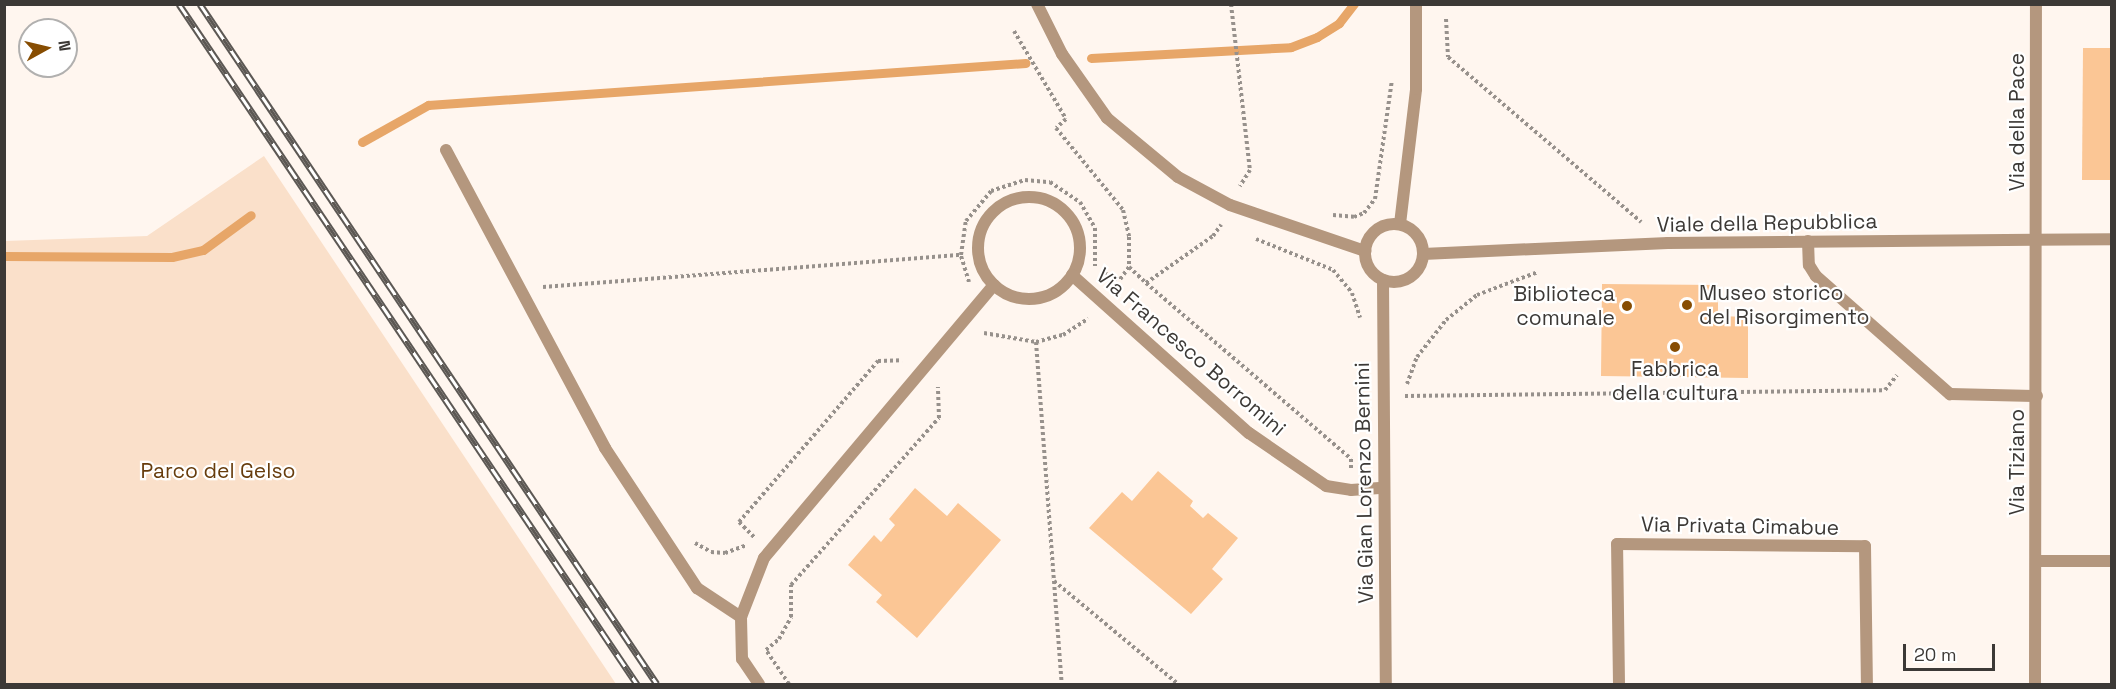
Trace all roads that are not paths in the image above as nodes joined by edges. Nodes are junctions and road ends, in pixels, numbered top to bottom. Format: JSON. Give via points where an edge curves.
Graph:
{"nodes":[{"id":1,"x":1037,"y":4,"type":"edge"},
{"id":2,"x":1416,"y":4,"type":"edge"},
{"id":3,"x":2036,"y":4,"type":"edge"},
{"id":4,"x":446,"y":150,"type":"dead end"},
{"id":5,"x":1400,"y":224,"type":"junction"},
{"id":6,"x":2112,"y":239,"type":"edge"},
{"id":7,"x":2037,"y":240,"type":"junction"},
{"id":8,"x":1808,"y":241,"type":"junction"},
{"id":9,"x":1365,"y":251,"type":"junction"},
{"id":10,"x":1423,"y":254,"type":"junction"},
{"id":11,"x":1072,"y":275,"type":"junction"},
{"id":12,"x":1383,"y":280,"type":"junction"},
{"id":13,"x":994,"y":285,"type":"junction"},
{"id":14,"x":2037,"y":396,"type":"junction"},
{"id":15,"x":1383,"y":488,"type":"junction"},
{"id":16,"x":2036,"y":561,"type":"junction"},
{"id":17,"x":2112,"y":561,"type":"edge"},
{"id":18,"x":741,"y":617,"type":"junction"},
{"id":19,"x":759,"y":684,"type":"edge"},
{"id":20,"x":1386,"y":684,"type":"edge"},
{"id":21,"x":1619,"y":684,"type":"edge"},
{"id":22,"x":1867,"y":684,"type":"edge"},
{"id":23,"x":2035,"y":684,"type":"edge"}],
"edges":[{"from":1,"to":9,"type":"street","via":[[1062,54],[1107,118],[1178,177],[1230,205]]},
{"from":2,"to":5,"type":"street","via":[[1416,89]]},
{"from":3,"to":7,"type":"street","name":"Via della Pace"},
{"from":4,"to":18,"type":"street","via":[[605,448],[697,588]]},
{"from":5,"to":9,"type":"street","via":[[1372,233]]},
{"from":5,"to":10,"type":"street","via":[[1416,235]]},
{"from":6,"to":7,"type":"street","name":"Viale della Repubblica"},
{"from":7,"to":8,"type":"street","name":"Viale della Repubblica"},
{"from":7,"to":14,"type":"street","name":"Via Tiziano"},
{"from":8,"to":10,"type":"street","name":"Viale della Repubblica"},
{"from":8,"to":14,"type":"street","via":[[1809,265],[1816,276],[1950,394]]},
{"from":9,"to":12,"type":"street","via":[[1369,269]]},
{"from":10,"to":12,"type":"street","via":[[1410,277]]},
{"from":11,"to":13,"type":"street","name":"Via Francesco Borromini","via":[[1063,286],[1035,299],[1021,298]]},
{"from":11,"to":13,"type":"street","name":"Via Francesco Borromini","via":[[1079,259],[1080,242],[1069,217],[1049,201],[1032,197],[1014,199],[999,207],[980,236],[979,254]]},
{"from":11,"to":15,"type":"street","name":"Via Francesco Borromini","via":[[1249,433],[1326,486],[1351,490]]},
{"from":12,"to":15,"type":"street","name":"Via Gian Lorenzo Bernini"},
{"from":13,"to":18,"type":"street","via":[[764,558]]},
{"from":14,"to":16,"type":"street","name":"Via Tiziano"},
{"from":15,"to":20,"type":"street","name":"Via Gian Lorenzo Bernini"},
{"from":16,"to":17,"type":"street"},
{"from":16,"to":23,"type":"street","name":"Via Tiziano"},
{"from":18,"to":19,"type":"street","via":[[742,659]]},
{"from":21,"to":22,"type":"street","name":"Via Privata Cimabue","via":[[1617,544],[1865,546]]}]}
